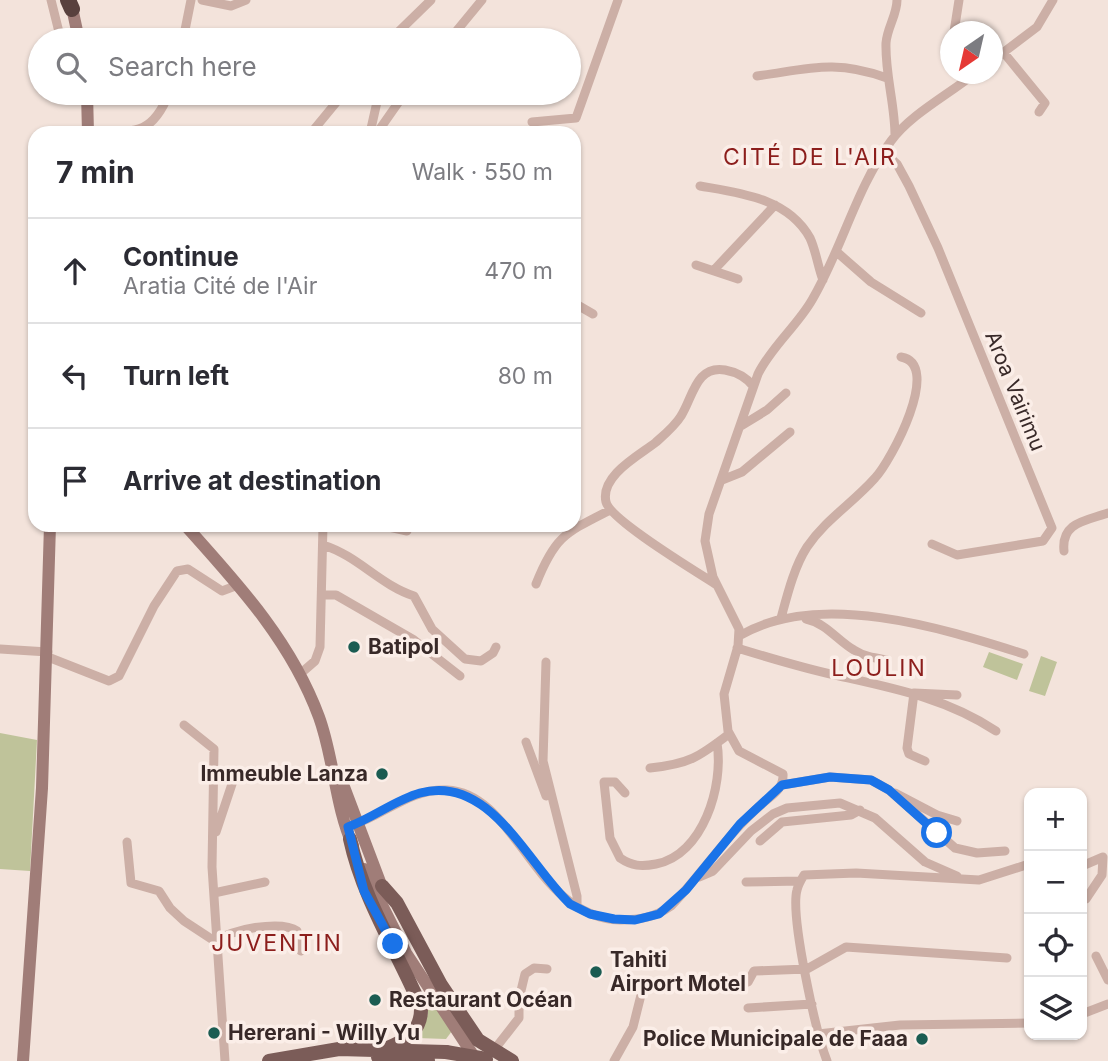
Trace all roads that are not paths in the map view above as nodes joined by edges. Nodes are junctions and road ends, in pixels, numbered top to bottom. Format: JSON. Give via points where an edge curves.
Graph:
{"nodes":[{"id":1,"x":51,"y":0,"type":"edge"},
{"id":2,"x":191,"y":0,"type":"edge"},
{"id":3,"x":202,"y":0,"type":"edge"},
{"id":4,"x":246,"y":0,"type":"edge"},
{"id":5,"x":431,"y":0,"type":"edge"},
{"id":6,"x":482,"y":0,"type":"edge"},
{"id":7,"x":618,"y":0,"type":"edge"},
{"id":8,"x":897,"y":0,"type":"edge"},
{"id":9,"x":959,"y":0,"type":"edge"},
{"id":10,"x":1053,"y":0,"type":"edge"},
{"id":11,"x":70,"y":2,"type":"edge"},
{"id":12,"x":956,"y":21,"type":"edge"},
{"id":13,"x":58,"y":28,"type":"edge"},
{"id":14,"x":76,"y":28,"type":"edge"},
{"id":15,"x":185,"y":28,"type":"edge"},
{"id":16,"x":402,"y":28,"type":"edge"},
{"id":17,"x":459,"y":28,"type":"edge"},
{"id":18,"x":1004,"y":53,"type":"joint"},
{"id":19,"x":757,"y":76,"type":"dead end"},
{"id":20,"x":887,"y":78,"type":"junction"},
{"id":21,"x":958,"y":84,"type":"edge"},
{"id":22,"x":581,"y":104,"type":"edge"},
{"id":23,"x":87,"y":105,"type":"edge"},
{"id":24,"x":163,"y":105,"type":"edge"},
{"id":25,"x":334,"y":105,"type":"edge"},
{"id":26,"x":376,"y":105,"type":"edge"},
{"id":27,"x":397,"y":105,"type":"edge"},
{"id":28,"x":581,"y":105,"type":"edge"},
{"id":29,"x":1039,"y":112,"type":"dead end"},
{"id":30,"x":532,"y":122,"type":"dead end"},
{"id":31,"x":88,"y":126,"type":"edge"},
{"id":32,"x":146,"y":126,"type":"edge"},
{"id":33,"x":317,"y":126,"type":"edge"},
{"id":34,"x":372,"y":126,"type":"edge"},
{"id":35,"x":382,"y":126,"type":"edge"},
{"id":36,"x":895,"y":136,"type":"junction"},
{"id":37,"x":884,"y":152,"type":"junction"},
{"id":38,"x":700,"y":186,"type":"dead end"},
{"id":39,"x":775,"y":205,"type":"junction"},
{"id":40,"x":838,"y":253,"type":"junction"},
{"id":41,"x":696,"y":265,"type":"dead end"},
{"id":42,"x":714,"y":271,"type":"junction"},
{"id":43,"x":738,"y":279,"type":"dead end"},
{"id":44,"x":823,"y":280,"type":"junction"},
{"id":45,"x":581,"y":307,"type":"edge"},
{"id":46,"x":921,"y":313,"type":"dead end"},
{"id":47,"x":593,"y":314,"type":"dead end"},
{"id":48,"x":901,"y":357,"type":"dead end"},
{"id":49,"x":753,"y":386,"type":"junction"},
{"id":50,"x":786,"y":393,"type":"dead end"},
{"id":51,"x":741,"y":426,"type":"junction"},
{"id":52,"x":790,"y":432,"type":"dead end"},
{"id":53,"x":722,"y":480,"type":"junction"},
{"id":54,"x":610,"y":510,"type":"junction"},
{"id":55,"x":1108,"y":513,"type":"edge"},
{"id":56,"x":581,"y":526,"type":"edge"},
{"id":57,"x":50,"y":532,"type":"edge"},
{"id":58,"x":191,"y":532,"type":"edge"},
{"id":59,"x":322,"y":532,"type":"edge"},
{"id":60,"x":571,"y":532,"type":"edge"},
{"id":61,"x":932,"y":544,"type":"dead end"},
{"id":62,"x":323,"y":545,"type":"junction"},
{"id":63,"x":1064,"y":551,"type":"dead end"},
{"id":64,"x":536,"y":584,"type":"dead end"},
{"id":65,"x":238,"y":585,"type":"junction"},
{"id":66,"x":717,"y":585,"type":"junction"},
{"id":67,"x":322,"y":594,"type":"junction"},
{"id":68,"x":793,"y":617,"type":"junction"},
{"id":69,"x":781,"y":618,"type":"junction"},
{"id":70,"x":739,"y":636,"type":"junction"},
{"id":71,"x":495,"y":647,"type":"dead end"},
{"id":72,"x":737,"y":648,"type":"junction"},
{"id":73,"x":0,"y":649,"type":"edge"},
{"id":74,"x":48,"y":654,"type":"junction"},
{"id":75,"x":1024,"y":654,"type":"dead end"},
{"id":76,"x":887,"y":660,"type":"dead end"},
{"id":77,"x":546,"y":662,"type":"dead end"},
{"id":78,"x":300,"y":674,"type":"junction"},
{"id":79,"x":460,"y":676,"type":"dead end"},
{"id":80,"x":914,"y":693,"type":"junction"},
{"id":81,"x":957,"y":695,"type":"dead end"},
{"id":82,"x":184,"y":725,"type":"dead end"},
{"id":83,"x":996,"y":731,"type":"dead end"},
{"id":84,"x":729,"y":734,"type":"junction"},
{"id":85,"x":526,"y":742,"type":"dead end"},
{"id":86,"x":717,"y":743,"type":"junction"},
{"id":87,"x":925,"y":761,"type":"dead end"},
{"id":88,"x":650,"y":768,"type":"dead end"},
{"id":89,"x":233,"y":781,"type":"dead end"},
{"id":90,"x":782,"y":785,"type":"junction"},
{"id":91,"x":889,"y":790,"type":"junction"},
{"id":92,"x":625,"y":793,"type":"dead end"},
{"id":93,"x":860,"y":810,"type":"junction"},
{"id":94,"x":957,"y":821,"type":"dead end"},
{"id":95,"x":558,"y":828,"type":"junction"},
{"id":96,"x":352,"y":830,"type":"junction"},
{"id":97,"x":760,"y":841,"type":"dead end"},
{"id":98,"x":128,"y":842,"type":"dead end"},
{"id":99,"x":212,"y":847,"type":"junction"},
{"id":100,"x":1005,"y":851,"type":"dead end"},
{"id":101,"x":1087,"y":864,"type":"edge"},
{"id":102,"x":1024,"y":866,"type":"edge"},
{"id":103,"x":957,"y":876,"type":"junction"},
{"id":104,"x":695,"y":879,"type":"junction"},
{"id":105,"x":800,"y":881,"type":"junction"},
{"id":106,"x":265,"y":882,"type":"dead end"},
{"id":107,"x":746,"y":883,"type":"dead end"},
{"id":108,"x":382,"y":886,"type":"junction"},
{"id":109,"x":214,"y":892,"type":"junction"},
{"id":110,"x":1087,"y":898,"type":"edge"},
{"id":111,"x":577,"y":908,"type":"junction"},
{"id":112,"x":216,"y":942,"type":"junction"},
{"id":113,"x":301,"y":951,"type":"dead end"},
{"id":114,"x":1096,"y":956,"type":"dead end"},
{"id":115,"x":1007,"y":958,"type":"dead end"},
{"id":116,"x":547,"y":969,"type":"dead end"},
{"id":117,"x":807,"y":969,"type":"junction"},
{"id":118,"x":425,"y":980,"type":"junction"},
{"id":119,"x":1108,"y":981,"type":"edge"},
{"id":120,"x":748,"y":982,"type":"dead end"},
{"id":121,"x":641,"y":995,"type":"dead end"},
{"id":122,"x":812,"y":1004,"type":"junction"},
{"id":123,"x":1108,"y":1004,"type":"edge"},
{"id":124,"x":748,"y":1008,"type":"dead end"},
{"id":125,"x":1087,"y":1012,"type":"edge"},
{"id":126,"x":1024,"y":1023,"type":"edge"},
{"id":127,"x":818,"y":1034,"type":"junction"},
{"id":128,"x":385,"y":1049,"type":"junction"},
{"id":129,"x":322,"y":1053,"type":"junction"},
{"id":130,"x":488,"y":1058,"type":"edge"},
{"id":131,"x":23,"y":1061,"type":"edge"},
{"id":132,"x":225,"y":1061,"type":"edge"},
{"id":133,"x":269,"y":1061,"type":"edge"},
{"id":134,"x":428,"y":1061,"type":"edge"},
{"id":135,"x":512,"y":1061,"type":"edge"},
{"id":136,"x":614,"y":1061,"type":"edge"},
{"id":137,"x":827,"y":1061,"type":"edge"}],
"edges":[{"from":1,"to":13,"type":"street"},
{"from":2,"to":15,"type":"street"},
{"from":3,"to":4,"type":"street","via":[[231,6]]},
{"from":5,"to":16,"type":"street"},
{"from":6,"to":17,"type":"street"},
{"from":7,"to":22,"type":"street"},
{"from":8,"to":20,"type":"street","via":[[886,41]]},
{"from":9,"to":12,"type":"street"},
{"from":10,"to":18,"type":"street","via":[[1037,27]]},
{"from":11,"to":14,"type":"main road"},
{"from":18,"to":29,"type":"street","via":[[1045,103]]},
{"from":19,"to":20,"type":"street","via":[[826,65]]},
{"from":20,"to":36,"type":"street","via":[[895,107]]},
{"from":21,"to":36,"type":"street"},
{"from":23,"to":31,"type":"main road"},
{"from":24,"to":32,"type":"street","via":[[157,119]]},
{"from":25,"to":33,"type":"street"},
{"from":26,"to":34,"type":"street"},
{"from":27,"to":35,"type":"street"},
{"from":28,"to":30,"type":"street","via":[[576,118]]},
{"from":36,"to":37,"type":"street"},
{"from":37,"to":40,"type":"street"},
{"from":37,"to":61,"type":"street","name":"Aroa Vairimu","via":[[903,175],[939,247],[1052,528],[1043,541],[982,552],[957,555]]},
{"from":38,"to":39,"type":"street","via":[[745,193]]},
{"from":39,"to":42,"type":"street"},
{"from":39,"to":44,"type":"street","via":[[807,234]]},
{"from":40,"to":44,"type":"street"},
{"from":40,"to":46,"type":"street","via":[[872,282]]},
{"from":41,"to":42,"type":"street"},
{"from":42,"to":43,"type":"street"},
{"from":44,"to":49,"type":"street"},
{"from":45,"to":47,"type":"street"},
{"from":48,"to":69,"type":"street","via":[[912,360],[916,367],[916,396],[906,423],[876,478],[826,522],[804,551]]},
{"from":49,"to":51,"type":"street"},
{"from":49,"to":54,"type":"street","via":[[725,370],[712,370],[700,377],[677,422],[612,477],[606,491]]},
{"from":50,"to":51,"type":"street"},
{"from":51,"to":53,"type":"street"},
{"from":52,"to":53,"type":"street","via":[[742,472]]},
{"from":53,"to":66,"type":"street","via":[[705,532]]},
{"from":54,"to":56,"type":"street"},
{"from":54,"to":66,"type":"street"},
{"from":55,"to":63,"type":"street","via":[[1070,527]]},
{"from":57,"to":74,"type":"main road"},
{"from":58,"to":65,"type":"main road"},
{"from":59,"to":62,"type":"street"},
{"from":60,"to":64,"type":"street","via":[[560,538],[545,560]]},
{"from":62,"to":67,"type":"street"},
{"from":62,"to":71,"type":"street","via":[[352,557],[391,588],[414,596],[432,629],[465,659],[481,661]]},
{"from":65,"to":74,"type":"street","via":[[222,591],[188,569],[177,571],[119,676],[109,681]]},
{"from":65,"to":78,"type":"main road","via":[[277,634]]},
{"from":66,"to":70,"type":"street","via":[[736,620]]},
{"from":67,"to":78,"type":"street","via":[[319,654]]},
{"from":67,"to":79,"type":"street","via":[[336,595],[414,640]]},
{"from":68,"to":69,"type":"street"},
{"from":68,"to":75,"type":"street","via":[[856,615],[934,629]]},
{"from":68,"to":76,"type":"street","via":[[821,624],[867,657]]},
{"from":69,"to":70,"type":"street","via":[[760,623]]},
{"from":70,"to":72,"type":"street"},
{"from":72,"to":80,"type":"street"},
{"from":72,"to":84,"type":"street","via":[[724,694]]},
{"from":73,"to":74,"type":"street"},
{"from":74,"to":131,"type":"main road"},
{"from":77,"to":95,"type":"street","via":[[542,751]]},
{"from":78,"to":96,"type":"main road","via":[[320,718]]},
{"from":80,"to":81,"type":"street"},
{"from":80,"to":83,"type":"street"},
{"from":80,"to":87,"type":"street","via":[[907,748],[909,754]]},
{"from":82,"to":99,"type":"street","via":[[214,749]]},
{"from":84,"to":86,"type":"street"},
{"from":84,"to":90,"type":"street","via":[[739,751],[783,774]]},
{"from":85,"to":95,"type":"street"},
{"from":86,"to":88,"type":"street","via":[[688,763]]},
{"from":86,"to":92,"type":"street","via":[[710,803],[693,840],[674,858],[639,866],[620,858],[610,838],[604,782],[615,782]]},
{"from":89,"to":99,"type":"street"},
{"from":90,"to":91,"type":"street","via":[[844,776],[871,780]]},
{"from":90,"to":104,"type":"street","via":[[740,824]]},
{"from":91,"to":94,"type":"street","via":[[937,816]]},
{"from":91,"to":100,"type":"street","via":[[955,848],[977,853]]},
{"from":93,"to":97,"type":"street","via":[[782,822]]},
{"from":93,"to":103,"type":"street","via":[[925,862]]},
{"from":93,"to":104,"type":"street","via":[[840,803],[787,808],[751,831],[713,870]]},
{"from":95,"to":111,"type":"street"},
{"from":96,"to":108,"type":"main road"},
{"from":96,"to":111,"type":"street","via":[[412,796],[437,790],[460,792],[490,810],[552,886]]},
{"from":96,"to":118,"type":"main road","via":[[389,922]]},
{"from":96,"to":128,"type":"main road","via":[[364,891],[421,1007],[411,1036]]},
{"from":98,"to":112,"type":"street","via":[[131,883],[159,891],[170,908]]},
{"from":99,"to":109,"type":"street"},
{"from":101,"to":110,"type":"street","via":[[1103,857],[1102,875]]},
{"from":102,"to":103,"type":"street","via":[[988,879]]},
{"from":103,"to":105,"type":"street","via":[[940,880],[814,873]]},
{"from":104,"to":111,"type":"street","via":[[671,906],[647,918],[614,919]]},
{"from":105,"to":107,"type":"street"},
{"from":105,"to":117,"type":"street","via":[[797,918]]},
{"from":106,"to":109,"type":"street"},
{"from":108,"to":118,"type":"main road"},
{"from":108,"to":130,"type":"main road","via":[[397,903]]},
{"from":109,"to":112,"type":"street"},
{"from":112,"to":113,"type":"street","via":[[229,932],[288,926],[297,931]]},
{"from":112,"to":132,"type":"street"},
{"from":114,"to":119,"type":"street"},
{"from":115,"to":117,"type":"street","via":[[846,947]]},
{"from":116,"to":130,"type":"street","via":[[527,972],[520,987],[519,1018]]},
{"from":117,"to":120,"type":"street","via":[[754,971]]},
{"from":117,"to":122,"type":"street"},
{"from":118,"to":130,"type":"main road"},
{"from":121,"to":136,"type":"street","via":[[633,1027]]},
{"from":122,"to":124,"type":"street"},
{"from":122,"to":127,"type":"street"},
{"from":123,"to":125,"type":"street"},
{"from":126,"to":127,"type":"street","via":[[900,1025]]},
{"from":127,"to":137,"type":"street"},
{"from":128,"to":129,"type":"main road"},
{"from":128,"to":130,"type":"main road","bridge":true},
{"from":129,"to":133,"type":"main road"},
{"from":129,"to":134,"type":"main road"},
{"from":130,"to":135,"type":"main road"}]}
